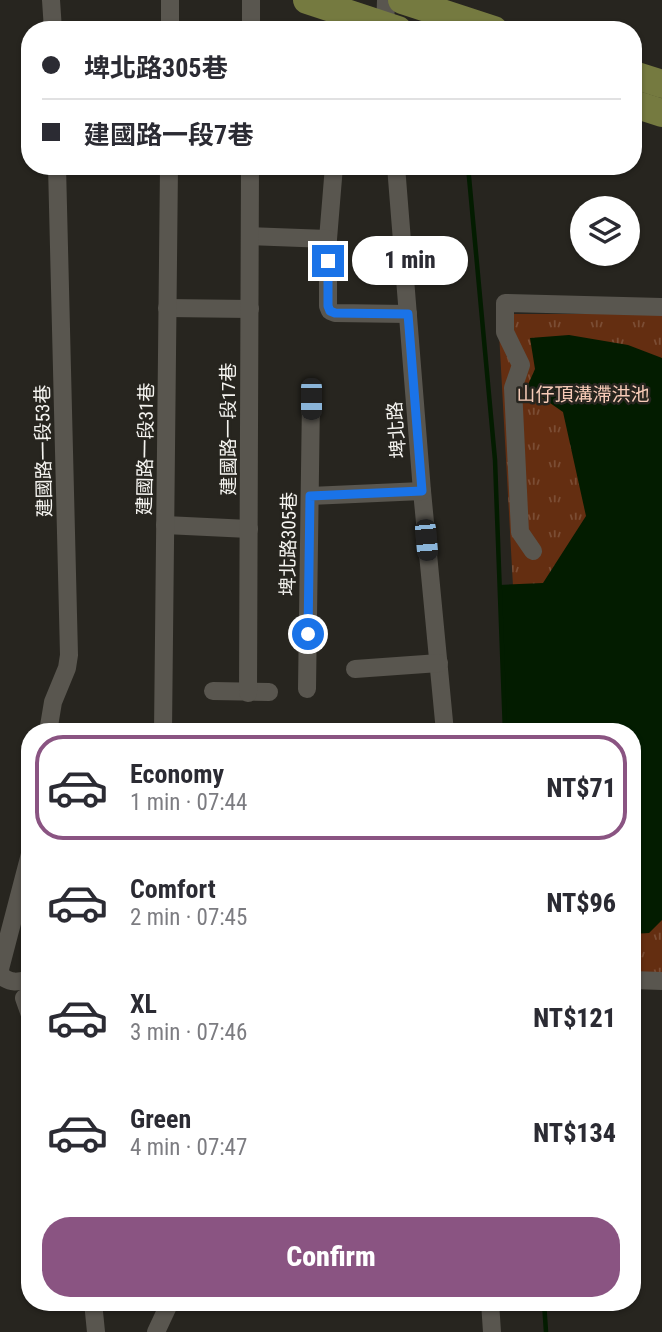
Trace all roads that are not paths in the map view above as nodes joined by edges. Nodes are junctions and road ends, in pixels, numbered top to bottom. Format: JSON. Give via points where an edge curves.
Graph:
{"nodes":[{"id":1,"x":51,"y":0,"type":"edge"},
{"id":2,"x":170,"y":0,"type":"edge"},
{"id":3,"x":251,"y":0,"type":"edge"},
{"id":4,"x":307,"y":0,"type":"edge"},
{"id":5,"x":346,"y":14,"type":"edge"},
{"id":6,"x":394,"y":14,"type":"edge"},
{"id":7,"x":52,"y":21,"type":"edge"},
{"id":8,"x":170,"y":21,"type":"edge"},
{"id":9,"x":251,"y":21,"type":"edge"},
{"id":10,"x":438,"y":21,"type":"edge"},
{"id":11,"x":642,"y":78,"type":"edge"},
{"id":12,"x":662,"y":84,"type":"edge"},
{"id":13,"x":642,"y":107,"type":"edge"},
{"id":14,"x":662,"y":113,"type":"edge"},
{"id":15,"x":57,"y":175,"type":"edge"},
{"id":16,"x":169,"y":175,"type":"edge"},
{"id":17,"x":250,"y":175,"type":"edge"},
{"id":18,"x":333,"y":175,"type":"edge"},
{"id":19,"x":397,"y":175,"type":"edge"},
{"id":20,"x":250,"y":236,"type":"junction"},
{"id":21,"x":328,"y":239,"type":"junction"},
{"id":22,"x":662,"y":307,"type":"edge"},
{"id":23,"x":167,"y":308,"type":"junction"},
{"id":24,"x":250,"y":309,"type":"junction"},
{"id":25,"x":408,"y":314,"type":"junction"},
{"id":26,"x":311,"y":399,"type":"dead end"},
{"id":27,"x":422,"y":491,"type":"junction"},
{"id":28,"x":310,"y":496,"type":"junction"},
{"id":29,"x":165,"y":525,"type":"junction"},
{"id":30,"x":249,"y":529,"type":"junction"},
{"id":31,"x":533,"y":551,"type":"dead end"},
{"id":32,"x":439,"y":663,"type":"junction"},
{"id":33,"x":355,"y":669,"type":"dead end"},
{"id":34,"x":307,"y":689,"type":"dead end"},
{"id":35,"x":212,"y":691,"type":"dead end"},
{"id":36,"x":269,"y":692,"type":"dead end"},
{"id":37,"x":248,"y":693,"type":"junction"},
{"id":38,"x":50,"y":723,"type":"edge"},
{"id":39,"x":163,"y":723,"type":"edge"},
{"id":40,"x":444,"y":723,"type":"edge"},
{"id":41,"x":21,"y":888,"type":"edge"},
{"id":42,"x":641,"y":980,"type":"edge"},
{"id":43,"x":662,"y":981,"type":"edge"},
{"id":44,"x":21,"y":982,"type":"edge"},
{"id":45,"x":94,"y":1311,"type":"edge"},
{"id":46,"x":166,"y":1311,"type":"edge"},
{"id":47,"x":491,"y":1311,"type":"edge"},
{"id":48,"x":96,"y":1332,"type":"edge"},
{"id":49,"x":156,"y":1332,"type":"edge"},
{"id":50,"x":492,"y":1332,"type":"edge"}],
"edges":[{"from":1,"to":7,"type":"street"},
{"from":2,"to":8,"type":"street"},
{"from":3,"to":9,"type":"street"},
{"from":4,"to":5,"type":"main road"},
{"from":5,"to":6,"type":"main road"},
{"from":6,"to":10,"type":"main road"},
{"from":11,"to":12,"type":"main road"},
{"from":13,"to":14,"type":"main road"},
{"from":15,"to":38,"type":"street","name":"建國路一段53巷","via":[[69,655]]},
{"from":16,"to":23,"type":"street","name":"建國路一段31巷"},
{"from":17,"to":20,"type":"street","name":"建國路一段17巷"},
{"from":18,"to":21,"type":"street"},
{"from":19,"to":25,"type":"street","name":"埤北路"},
{"from":20,"to":21,"type":"street"},
{"from":20,"to":24,"type":"street","name":"建國路一段17巷"},
{"from":21,"to":25,"type":"street","via":[[330,311]]},
{"from":22,"to":31,"type":"street","via":[[505,303],[505,332],[521,365],[513,388],[520,533]]},
{"from":23,"to":24,"type":"street"},
{"from":23,"to":29,"type":"street","name":"建國路一段31巷"},
{"from":24,"to":30,"type":"street","name":"建國路一段17巷"},
{"from":25,"to":27,"type":"street","name":"埤北路"},
{"from":26,"to":28,"type":"street","name":"埤北路305巷"},
{"from":27,"to":28,"type":"street"},
{"from":27,"to":32,"type":"street","name":"埤北路"},
{"from":28,"to":34,"type":"street","name":"埤北路305巷"},
{"from":29,"to":30,"type":"street"},
{"from":29,"to":39,"type":"street","name":"建國路一段31巷"},
{"from":30,"to":37,"type":"street","name":"建國路一段17巷"},
{"from":32,"to":33,"type":"street"},
{"from":32,"to":40,"type":"street","name":"埤北路"},
{"from":35,"to":37,"type":"street"},
{"from":36,"to":37,"type":"street"},
{"from":41,"to":44,"type":"street","via":[[0,969],[9,982]]},
{"from":42,"to":43,"type":"street"},
{"from":45,"to":48,"type":"street"},
{"from":46,"to":49,"type":"street"},
{"from":47,"to":50,"type":"street"}]}
